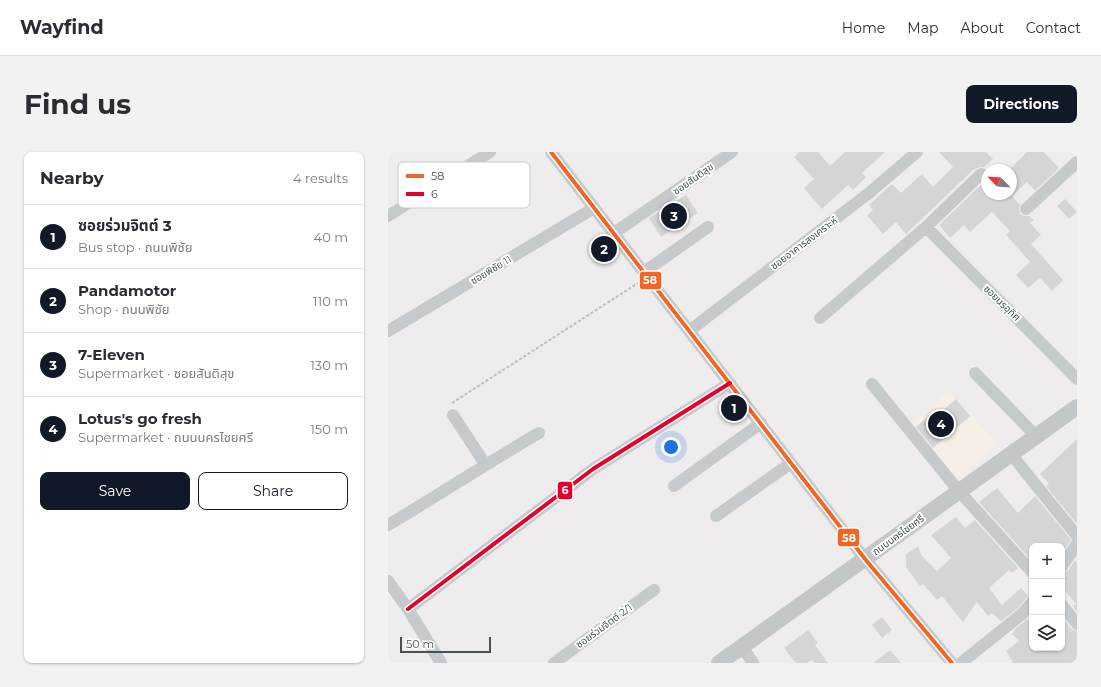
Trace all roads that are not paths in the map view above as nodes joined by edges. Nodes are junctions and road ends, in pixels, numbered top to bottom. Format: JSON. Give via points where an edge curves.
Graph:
{"nodes":[{"id":1,"x":490,"y":152,"type":"edge"},
{"id":2,"x":551,"y":152,"type":"edge"},
{"id":3,"x":732,"y":152,"type":"edge"},
{"id":4,"x":917,"y":152,"type":"edge"},
{"id":5,"x":474,"y":162,"type":"edge"},
{"id":6,"x":1077,"y":162,"type":"edge"},
{"id":7,"x":981,"y":175,"type":"edge"},
{"id":8,"x":401,"y":208,"type":"edge"},
{"id":9,"x":594,"y":208,"type":"junction"},
{"id":10,"x":1026,"y":209,"type":"dead end"},
{"id":11,"x":388,"y":216,"type":"edge"},
{"id":12,"x":708,"y":227,"type":"dead end"},
{"id":13,"x":926,"y":228,"type":"junction"},
{"id":14,"x":614,"y":233,"type":"junction"},
{"id":15,"x":646,"y":274,"type":"junction"},
{"id":16,"x":820,"y":318,"type":"dead end"},
{"id":17,"x":388,"y":331,"type":"edge"},
{"id":18,"x":689,"y":331,"type":"junction"},
{"id":19,"x":975,"y":374,"type":"dead end"},
{"id":20,"x":1077,"y":379,"type":"edge"},
{"id":21,"x":730,"y":383,"type":"junction"},
{"id":22,"x":872,"y":384,"type":"dead end"},
{"id":23,"x":1076,"y":410,"type":"edge"},
{"id":24,"x":450,"y":411,"type":"road end"},
{"id":25,"x":761,"y":423,"type":"junction"},
{"id":26,"x":538,"y":433,"type":"dead end"},
{"id":27,"x":1036,"y":436,"type":"junction"},
{"id":28,"x":1012,"y":454,"type":"junction"},
{"id":29,"x":791,"y":463,"type":"junction"},
{"id":30,"x":485,"y":464,"type":"junction"},
{"id":31,"x":674,"y":486,"type":"dead end"},
{"id":32,"x":958,"y":490,"type":"junction"},
{"id":33,"x":716,"y":516,"type":"dead end"},
{"id":34,"x":388,"y":525,"type":"edge"},
{"id":35,"x":1077,"y":536,"type":"edge"},
{"id":36,"x":1077,"y":544,"type":"edge"},
{"id":37,"x":865,"y":558,"type":"junction"},
{"id":38,"x":1065,"y":562,"type":"edge"},
{"id":39,"x":1029,"y":569,"type":"edge"},
{"id":40,"x":388,"y":581,"type":"edge"},
{"id":41,"x":654,"y":590,"type":"dead end"},
{"id":42,"x":1029,"y":606,"type":"edge"},
{"id":43,"x":408,"y":609,"type":"junction"},
{"id":44,"x":1065,"y":609,"type":"edge"},
{"id":45,"x":1077,"y":624,"type":"edge"},
{"id":46,"x":742,"y":646,"type":"junction"},
{"id":47,"x":441,"y":663,"type":"edge"},
{"id":48,"x":554,"y":663,"type":"edge"},
{"id":49,"x":719,"y":663,"type":"edge"},
{"id":50,"x":753,"y":663,"type":"edge"},
{"id":51,"x":952,"y":663,"type":"edge"},
{"id":52,"x":961,"y":663,"type":"edge"}],
"edges":[{"from":1,"to":5,"type":"street"},
{"from":2,"to":9,"type":"street"},
{"from":3,"to":14,"type":"street","name":"ซอยสันติสุข"},
{"from":4,"to":18,"type":"street","name":"ซอยอาคารสงเคราะห์","via":[[869,193]]},
{"from":6,"to":10,"type":"street"},
{"from":7,"to":13,"type":"street"},
{"from":8,"to":11,"type":"street"},
{"from":9,"to":14,"type":"street"},
{"from":9,"to":17,"type":"street","name":"ซอยพิชัย 11"},
{"from":12,"to":15,"type":"street"},
{"from":13,"to":16,"type":"street"},
{"from":13,"to":20,"type":"street","name":"ซอยนรอุทิศ"},
{"from":14,"to":15,"type":"street"},
{"from":15,"to":18,"type":"street"},
{"from":18,"to":21,"type":"street"},
{"from":19,"to":27,"type":"street"},
{"from":21,"to":25,"type":"street"},
{"from":21,"to":43,"type":"street","via":[[593,469]]},
{"from":22,"to":32,"type":"street"},
{"from":23,"to":27,"type":"main road","name":"ถนนนครไชยศรี"},
{"from":24,"to":30,"type":"street"},
{"from":25,"to":29,"type":"street"},
{"from":25,"to":31,"type":"street"},
{"from":26,"to":30,"type":"street"},
{"from":27,"to":28,"type":"main road","name":"ถนนนครไชยศรี"},
{"from":28,"to":32,"type":"main road","name":"ถนนนครไชยศรี"},
{"from":28,"to":35,"type":"street"},
{"from":29,"to":33,"type":"street"},
{"from":29,"to":37,"type":"street"},
{"from":30,"to":34,"type":"street"},
{"from":32,"to":37,"type":"main road","name":"ถนนนครไชยศรี"},
{"from":32,"to":39,"type":"street"},
{"from":36,"to":38,"type":"street"},
{"from":37,"to":46,"type":"main road","name":"ถนนนครไชยศรี"},
{"from":37,"to":51,"type":"street"},
{"from":40,"to":43,"type":"street"},
{"from":41,"to":48,"type":"street","name":"ซอยร่วมจิตต์ 2/1"},
{"from":42,"to":52,"type":"street"},
{"from":43,"to":47,"type":"street"},
{"from":44,"to":45,"type":"street"},
{"from":46,"to":49,"type":"main road","name":"ถนนนครไชยศรี"},
{"from":46,"to":50,"type":"street"}]}
